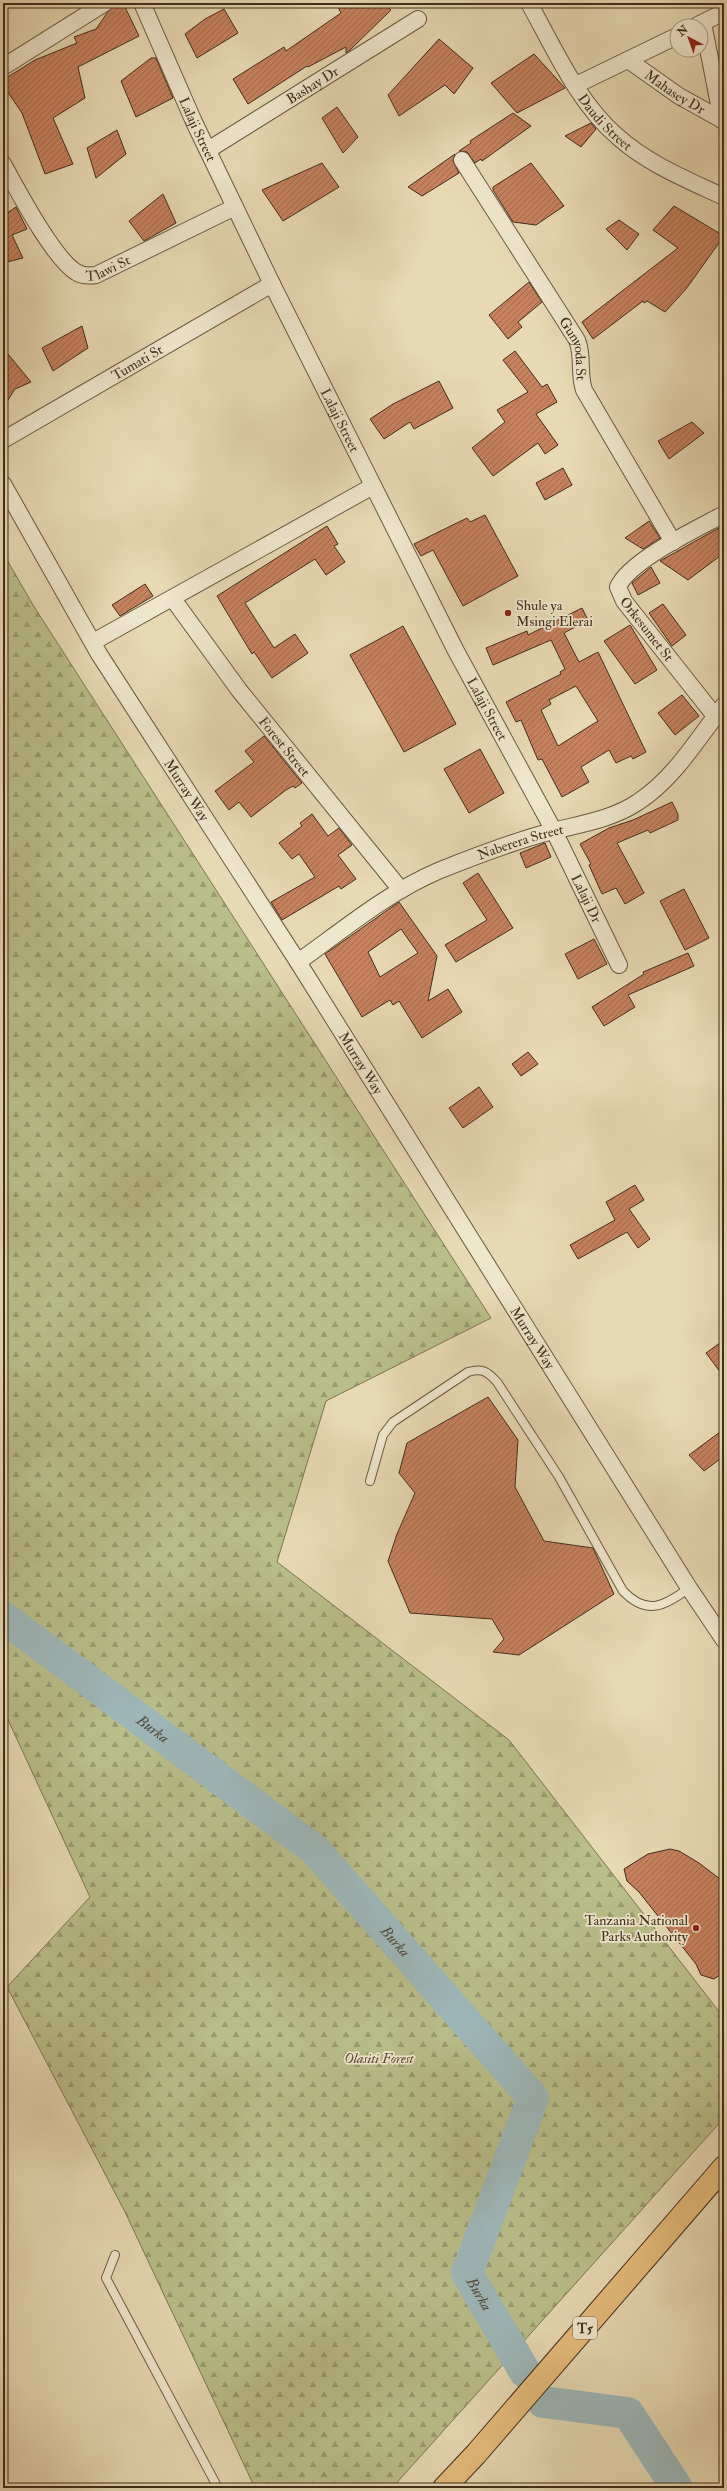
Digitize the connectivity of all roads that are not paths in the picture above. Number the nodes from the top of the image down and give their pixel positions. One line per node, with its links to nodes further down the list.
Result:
1 (105, 3): 10 (street)
2 (142, 3): 13 (street, Lalaji Street)
3 (529, 3): 11 (street, Daudi Street)
4 (724, 12): 6 (street)
5 (418, 19): 13 (street, Bashay Dr)
6 (709, 20)
7 (669, 40): 9 (street)
8 (708, 58): 12 (street)
9 (628, 60): 11 (street); 12 (street, Mahasey Dr)
10 (3, 67)
11 (576, 85): 16 (street, Daudi Street)
12 (723, 121)
13 (208, 150): 17 (street, Lalaji Street)
14 (462, 160): 23 (street, Gunyoda St)
15 (3, 164): 17 (street, Tlawi St)
16 (724, 197)
17 (235, 207): 18 (street, Lalaji Street)
18 (272, 284): 19 (street, Tumati St); 21 (street, Lalaji Street)
19 (3, 440)
20 (3, 484): 25 (street, Murray Way)
21 (373, 486): 24 (street); 27 (street, Lalaji Street)
22 (724, 514): 23 (street, Orkesumet St)
23 (673, 542): 26 (street, Orkesumet St)
24 (173, 599): 25 (street); 28 (street, Forest Street)
25 (93, 642): 29 (street, Murray Way)
26 (720, 711): 27 (street, Naberera Street)
27 (554, 831): 28 (street, Naberera Street); 30 (street, Lalaji Dr)
28 (401, 890): 29 (street, Naberera Street)
29 (298, 962): 32 (street, Murray Way)
30 (619, 965)
31 (370, 1481): 32 (lane)
32 (689, 1588): 33 (street, Murray Way)
33 (724, 1640)
34 (724, 2167): 37 (highway, T5)
35 (115, 2255): 36 (lane)
36 (218, 2488)
37 (444, 2488)

